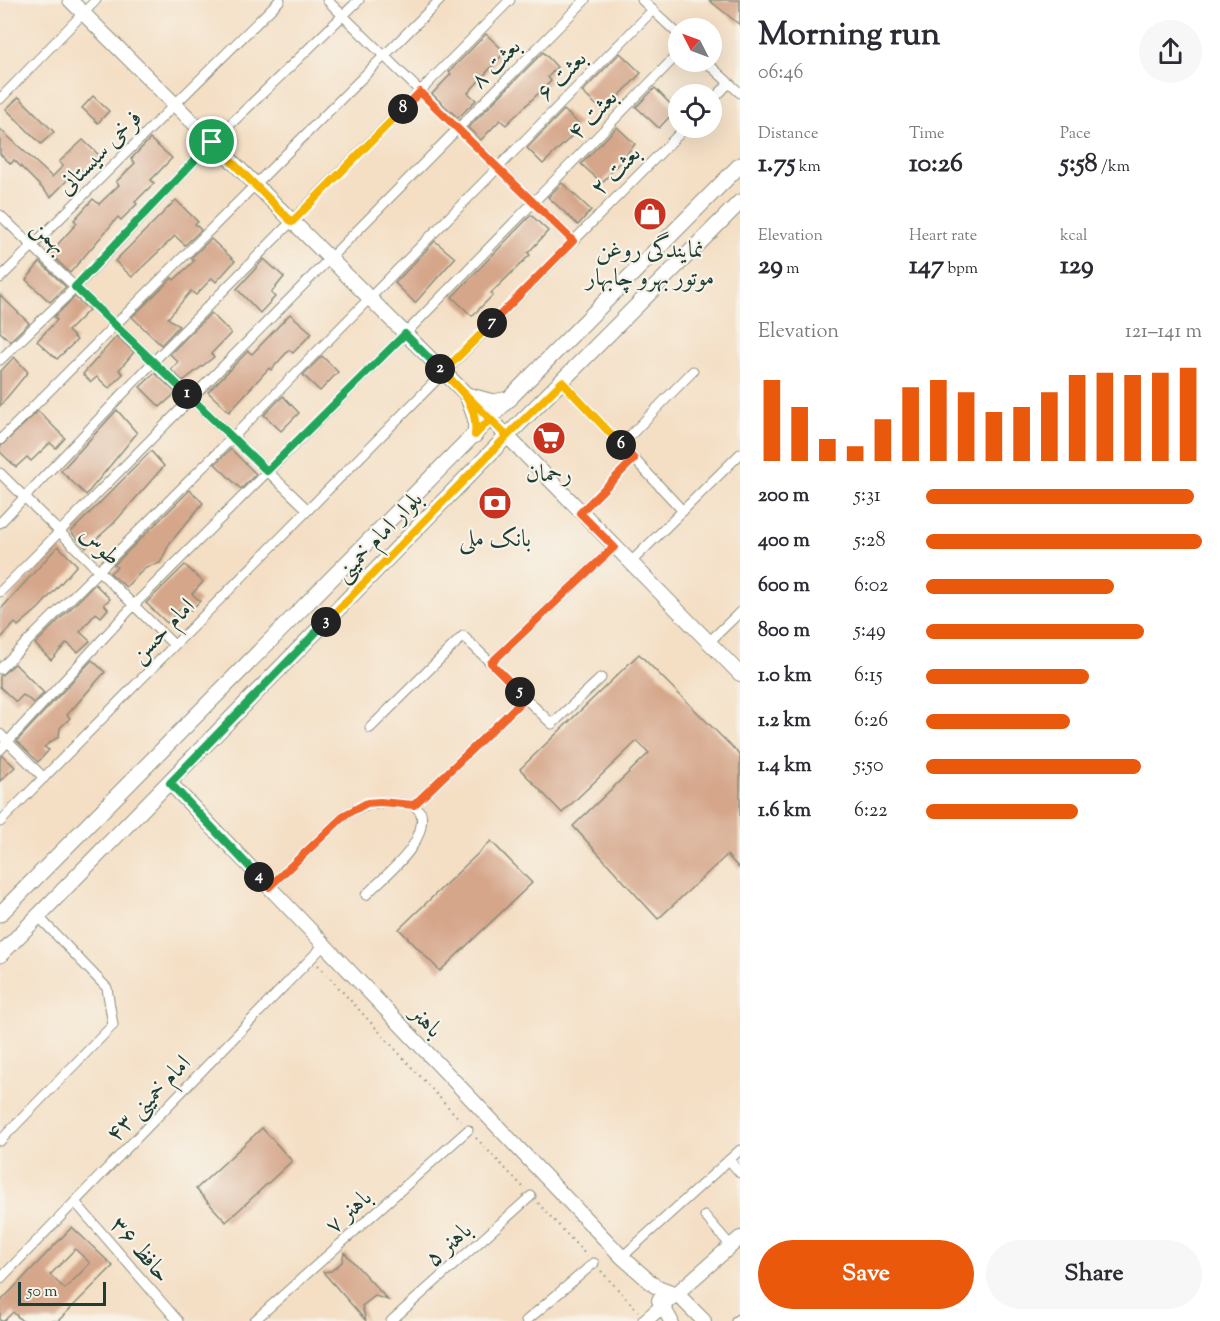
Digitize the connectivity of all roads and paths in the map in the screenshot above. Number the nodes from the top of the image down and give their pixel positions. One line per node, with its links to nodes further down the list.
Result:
1 (70, 0): 11 (street)
2 (96, 0): 11 (street)
3 (280, 0): 22 (street, فرخی سیستانی)
4 (327, 0): 12 (street)
5 (359, 0): 12 (street)
6 (440, 0): 14 (street)
7 (510, 0): 19 (street)
8 (585, 0): 23 (street, بعثت ۸)
9 (642, 0): 10 (street)
10 (652, 10): 13 (street); 27 (street, بعثت ۶)
11 (83, 13): 21 (street); 22 (street)
12 (343, 15): 14 (street); 25 (street)
13 (668, 25)
14 (384, 56): 19 (street); 28 (street)
15 (668, 64): 29 (street, بعثت ۴)
16 (717, 72): 17 (street)
17 (729, 83): 18 (street); 20 (street)
18 (722, 90)
19 (420, 92): 23 (street); 32 (street)
20 (740, 93)
21 (0, 99)
22 (175, 105): 25 (street); 34 (street, فرخی سیستانی)
23 (458, 128): 27 (street); 35 (street, بعثت ۸)
24 (675, 138): 33 (street, بعثت ۲)
25 (212, 142): 28 (street); 37 (street)
26 (740, 165): 48 (main road, بلوار امام خمینی)
27 (497, 167): 29 (street); 38 (street, بعثت ۶)
28 (256, 186): 32 (street); 39 (street)
29 (534, 202): 33 (street); 40 (street, بعثت ۴)
30 (740, 202): 45 (main road, بلوار امام خمینی)
31 (0, 215): 34 (street, بهمن)
32 (292, 222): 35 (street); 42 (street)
33 (573, 241): 44 (street, بعثت ۲)
34 (33, 246): 36 (street, فرخی سیستانی); 37 (street, بهمن)
35 (329, 259): 38 (street); 47 (street, بعثت ۸)
36 (0, 278)
37 (75, 287): 39 (street, بهمن); 41 (street)
38 (368, 297): 40 (street); 52 (street, بعثت ۶)
39 (113, 324): 42 (street, بهمن); 53 (street)
40 (405, 334): 44 (street); 57 (street, بعثت ۴)
41 (0, 360)
42 (153, 362): 47 (street, بهمن); 59 (street)
43 (693, 371): 54 (street)
44 (443, 372): 46 (street); 60 (street, امام حسن)
45 (562, 382): 51 (main road, بلوار امام خمینی); 54 (street)
46 (467, 395): 48 (main road); 49 (street); 50 (main road)
47 (191, 398): 52 (street, بهمن); 64 (street, بعثت ۸)
48 (510, 399): 49 (main road, بلوار امام خمینی)
49 (490, 419): 50 (main road, بلوار امام خمینی); 51 (street)
50 (475, 435): 88 (main road, بلوار امام خمینی)
51 (507, 436): 62 (street); 83 (main road, بلوار امام خمینی)
52 (232, 438): 57 (street, بهمن); 67 (street, بعثت ۶)
53 (0, 440)
54 (621, 445): 56 (street)
55 (740, 454): 61 (street)
56 (634, 459): 61 (street); 62 (street)
57 (267, 471): 60 (street, بهمن); 69 (street, بعثت ۴)
58 (0, 473): 59 (street, طوس)
59 (26, 499): 63 (street); 64 (street, طوس)
60 (308, 510): 72 (street, امام حسن)
61 (683, 511): 66 (street)
62 (580, 513): 65 (street)
63 (0, 523)
64 (60, 531): 67 (street, طوس); 68 (street, بعثت ۸)
65 (614, 547): 66 (street); 73 (street)
66 (630, 563): 71 (street)
67 (99, 569): 69 (street, طوس); 74 (street, بعثت ۶)
68 (0, 592)
69 (135, 605): 72 (street, طوس); 80 (street, بعثت ۴)
70 (740, 612): 71 (street)
71 (709, 642): 75 (street)
72 (174, 645): 82 (street, امام حسن)
73 (491, 663): 77 (street); 78 (street)
74 (0, 669)
75 (740, 674)
76 (601, 678): 77 (street)
77 (525, 698): 84 (street)
78 (370, 728)
79 (0, 734): 80 (street)
80 (8, 742): 81 (street, بعثت ۴); 82 (street)
81 (0, 750)
82 (44, 778): 85 (street, امام حسن)
83 (170, 783): 86 (street, باهنر); 89 (main road, بلوار امام خمینی)
84 (414, 805): 86 (street); 87 (street)
85 (0, 822)
86 (269, 887): 90 (street, باهنر)
87 (366, 895)
88 (0, 914)
89 (38, 916): 91 (main road, بلوار امام خمینی); 94 (street)
90 (324, 945): 92 (street, امام خمینی ۴۳); 102 (street, باهنر)
91 (0, 955)
92 (312, 958): 93 (path); 99 (street, امام خمینی ۴۳)
93 (468, 1130): 98 (path); 111 (street, باهنر ۷)
94 (0, 1141)
95 (740, 1150): 96 (street)
96 (729, 1160): 97 (street); 102 (street)
97 (740, 1173)
98 (531, 1196): 103 (path); 112 (street, باهنر ۵)
99 (75, 1202): 104 (street, امام خمینی ۴۳); 110 (street, حافظ ۳۶)
100 (705, 1216): 101 (street)
101 (736, 1242): 106 (street)
102 (622, 1257): 105 (street, باهنر)
103 (594, 1263): 109 (path); 113 (street)
104 (0, 1279)
105 (655, 1286): 106 (street); 107 (street)
106 (677, 1294): 107 (street); 115 (street)
107 (661, 1307): 109 (street); 114 (street)
108 (740, 1318): 116 (street)
109 (645, 1320)
110 (178, 1321)
111 (254, 1321)
112 (392, 1321)
113 (526, 1321)
114 (671, 1321)
115 (704, 1321)
116 (736, 1321)

